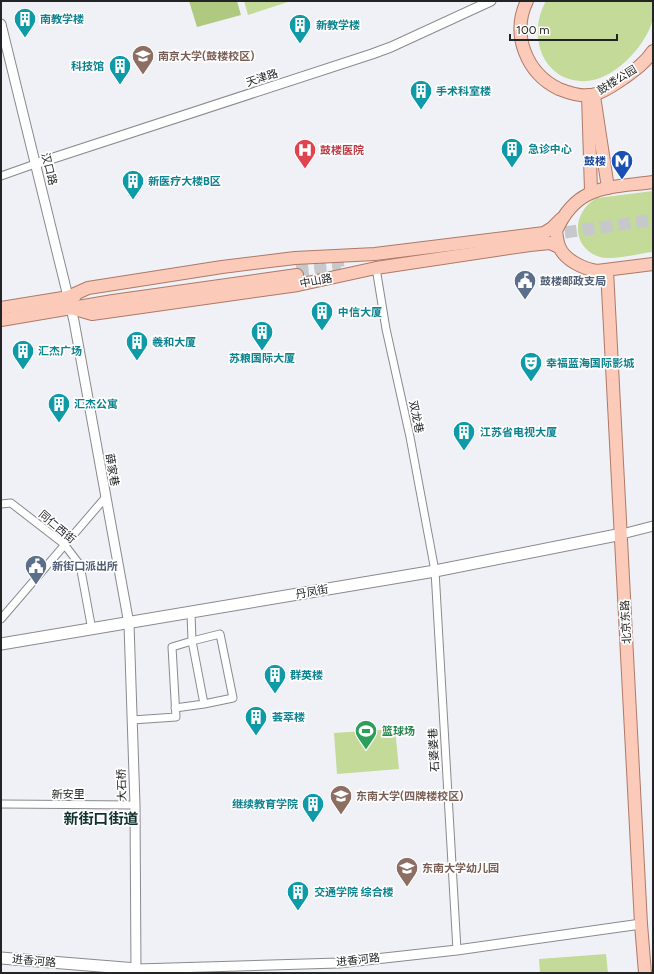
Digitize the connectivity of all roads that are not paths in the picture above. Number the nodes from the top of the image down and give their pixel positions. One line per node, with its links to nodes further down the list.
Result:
1 (491, 1): 6 (street, 天津路)
2 (527, 1): 5 (main road, 鼓楼公园)
3 (1, 24): 6 (street, 汉口路)
4 (653, 51): 5 (main road, 鼓楼公园)
5 (591, 95): 9 (main road); 10 (main road)
6 (35, 164): 7 (street); 16 (street, 汉口路)
7 (1, 176)
8 (653, 182): 9 (main road)
9 (608, 188): 10 (main road)
10 (590, 191): 11 (main road)
11 (561, 219): 12 (main road); 16 (main road)
12 (559, 247): 14 (main road, 中山路); 15 (main road)
13 (653, 264): 15 (main road)
14 (376, 268): 16 (main road, 中山路); 25 (street, 双龙巷)
15 (607, 270): 23 (main road, 北京东路)
16 (69, 303): 16 (main road, 中山路); 17 (main road); 18 (main road, 中山路); 19 (street, 汉口路)
17 (1, 308)
18 (1, 320)
19 (74, 321): 20 (street, 薛家巷)
20 (105, 498): 24 (street); 28 (street, 薛家巷)
21 (1, 504): 24 (street, 同仁西街)
22 (653, 526): 23 (street)
23 (622, 534): 25 (main road, 丹凤街); 37 (main road, 北京东路)
24 (64, 544): 27 (street); 29 (street, 同仁西街)
25 (435, 571): 26 (main road, 丹凤街); 38 (street, 石婆婆巷)
26 (191, 613): 28 (main road, 丹凤街); 30 (street)
27 (1, 619)
28 (129, 624): 29 (main road, 丹凤街); 34 (street, 大石桥)
29 (92, 630): 31 (main road, 丹凤街)
30 (192, 641): 32 (street); 32 (street); 33 (street)
31 (1, 644)
32 (204, 704): 33 (street)
33 (175, 708): 34 (street)
34 (132, 720): 36 (street, 大石桥)
35 (1, 804): 36 (street, 新安里)
36 (135, 805): 40 (street, 大石桥)
37 (641, 924): 38 (street, 进香河路); 41 (main road, 北京东路)
38 (457, 950): 40 (street, 进香河路)
39 (1, 958): 40 (main road, 进香河路)
40 (137, 971)
41 (645, 973)

